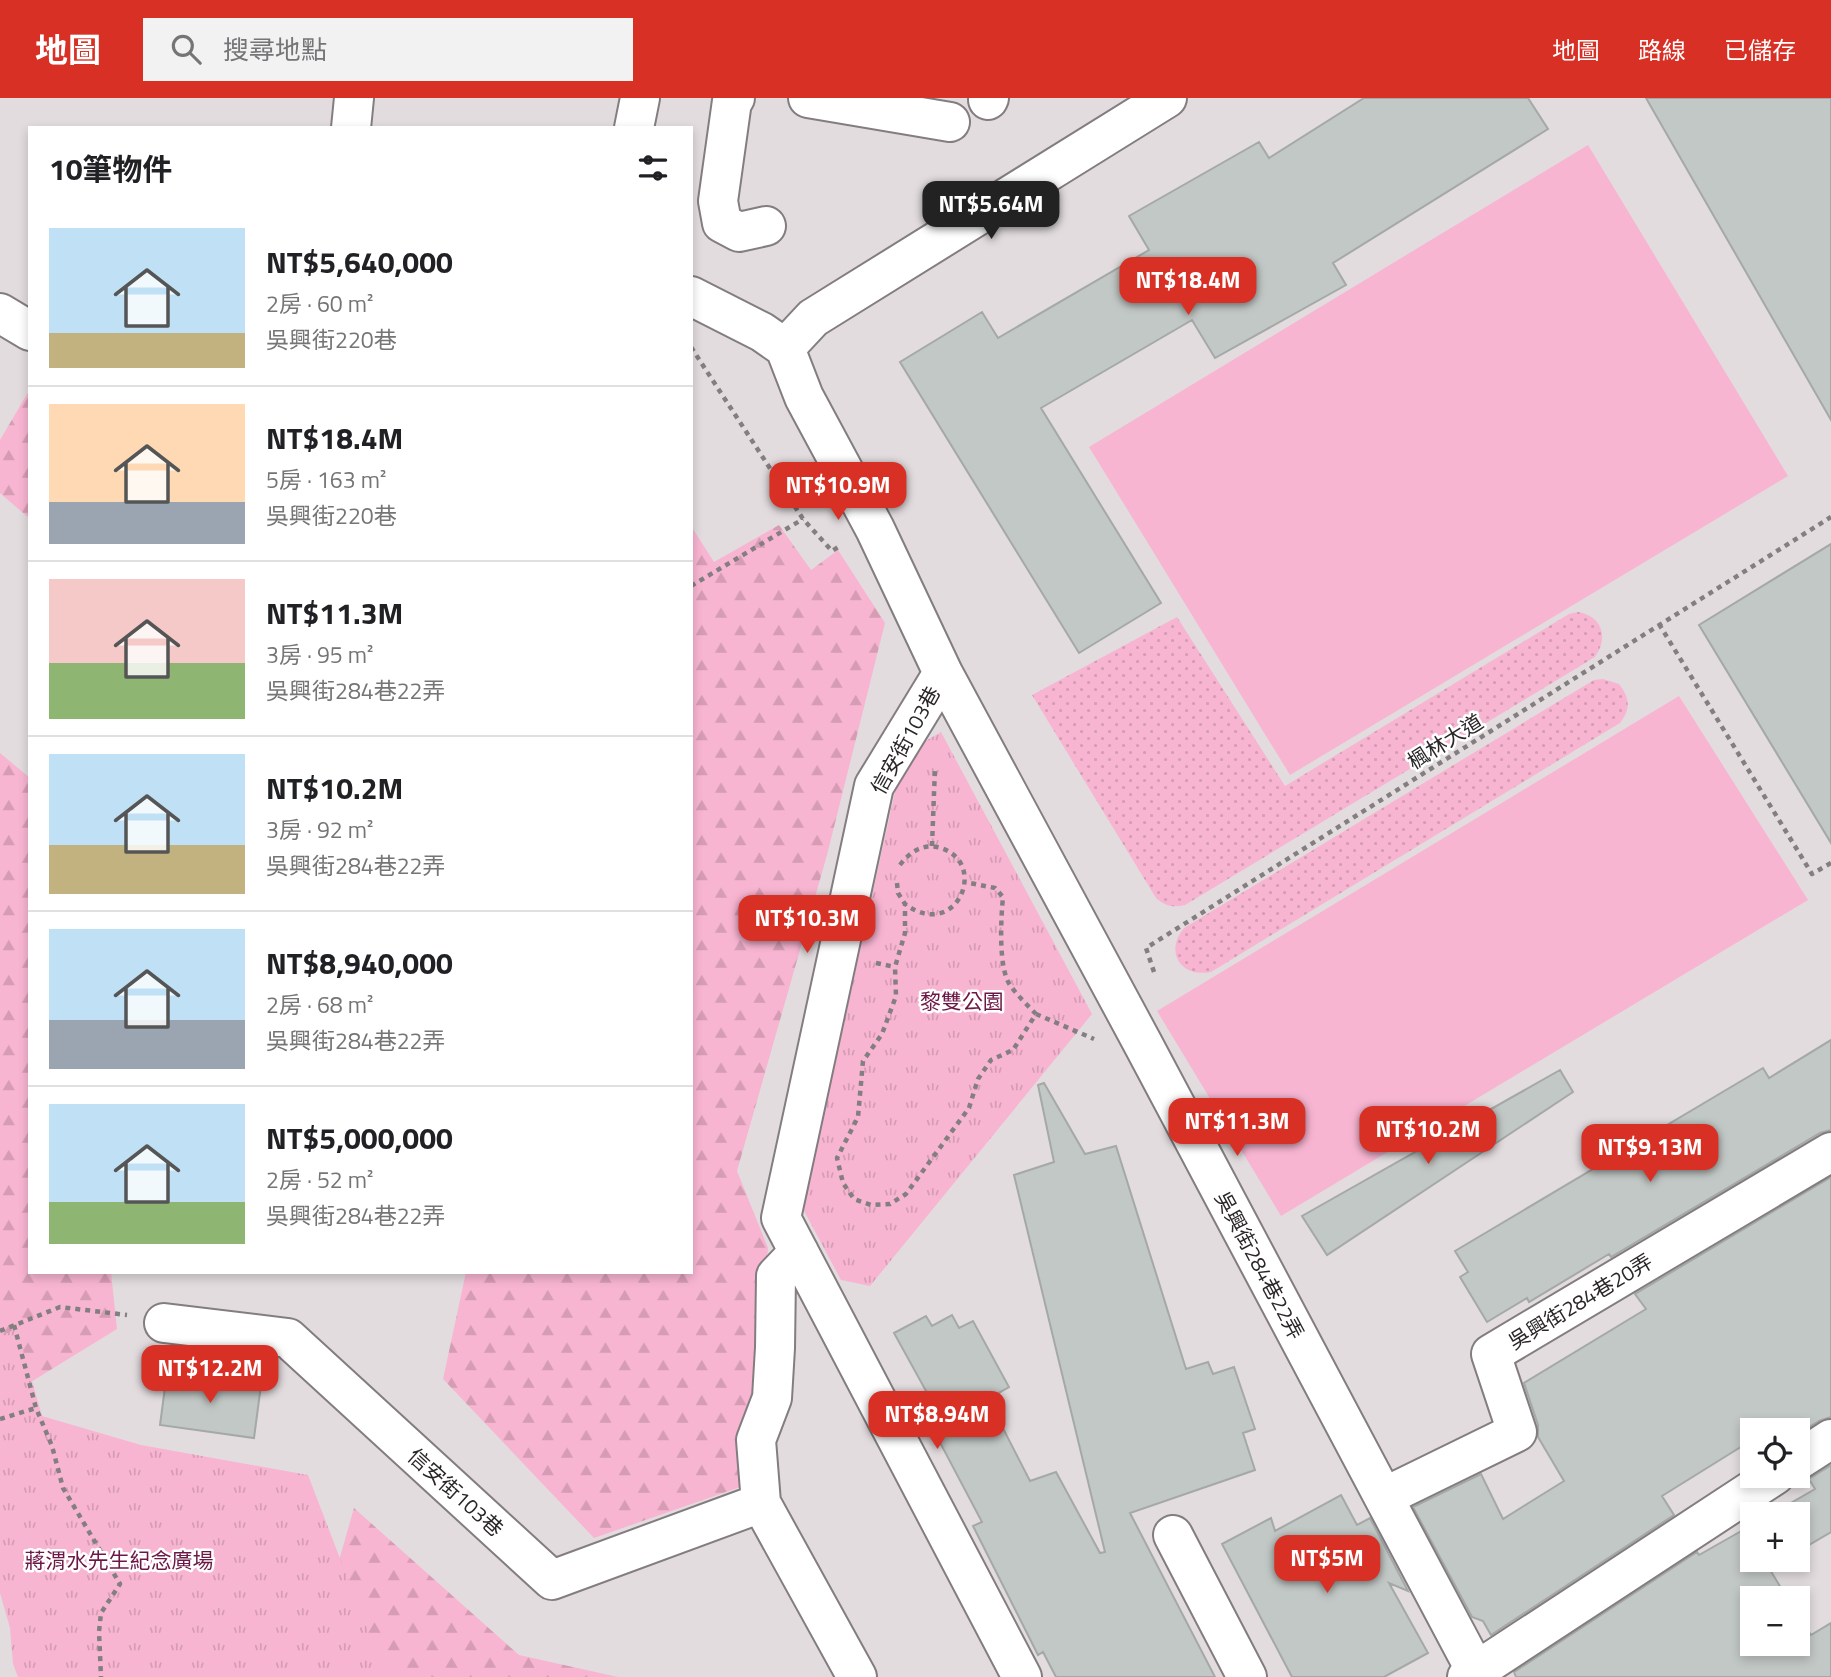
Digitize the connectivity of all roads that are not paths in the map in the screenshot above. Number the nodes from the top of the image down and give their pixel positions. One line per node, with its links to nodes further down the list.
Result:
1 (354, 98): 7 (street)
2 (640, 98): 8 (street)
3 (735, 98): 9 (street)
4 (808, 98): 6 (street)
5 (1167, 98): 13 (street)
6 (950, 122)
7 (351, 126)
8 (634, 126)
9 (766, 226)
10 (693, 297): 13 (street)
11 (0, 313): 12 (street)
12 (28, 330)
13 (785, 348): 14 (street, 信安街103巷)
14 (943, 673): 16 (street, 信安街103巷); 21 (street, 吳興街284巷22弄)
15 (1831, 1152): 21 (street, 吳興街284巷20弄)
16 (799, 1252): 22 (street); 26 (street)
17 (164, 1323): 22 (street, 信安街103巷)
18 (1831, 1439): 19 (street)
19 (1810, 1453)
20 (1755, 1488): 24 (street, 吳興街284巷22弄)
21 (1384, 1497): 24 (street, 吳興街284巷22弄)
22 (761, 1503): 25 (street)
23 (1174, 1535): 27 (street)
24 (1474, 1675)
25 (857, 1677)
26 (1022, 1677)
27 (1247, 1677)

